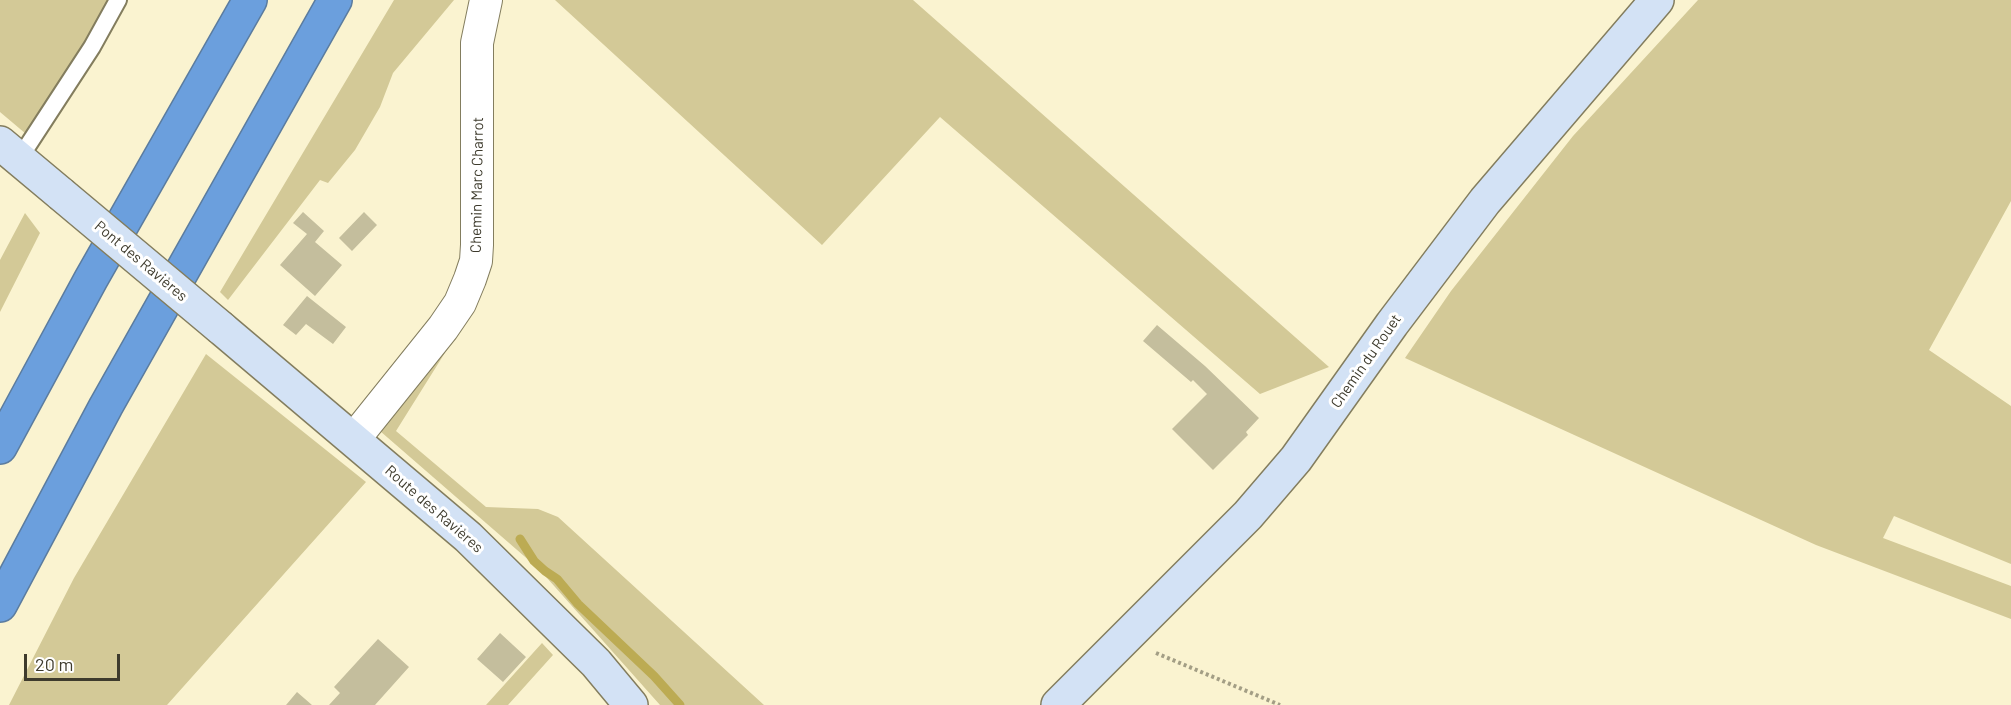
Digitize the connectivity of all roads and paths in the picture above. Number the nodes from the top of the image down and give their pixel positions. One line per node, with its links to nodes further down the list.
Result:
1 (118, 0): 6 (lane)
2 (250, 0): 9 (highway)
3 (335, 0): 10 (highway)
4 (486, 0): 8 (street, Chemin Marc Charrot)
5 (1657, 0): 13 (street, Chemin du Rouet)
6 (9, 151): 7 (street, Pont des Ravières, bridge)
7 (221, 328): 8 (street, Route des Ravières)
8 (354, 439): 12 (street, Route des Ravières)
9 (0, 447)
10 (0, 605)
11 (1160, 655): 14 (path)
12 (631, 705)
13 (1058, 705)
14 (1280, 705)

